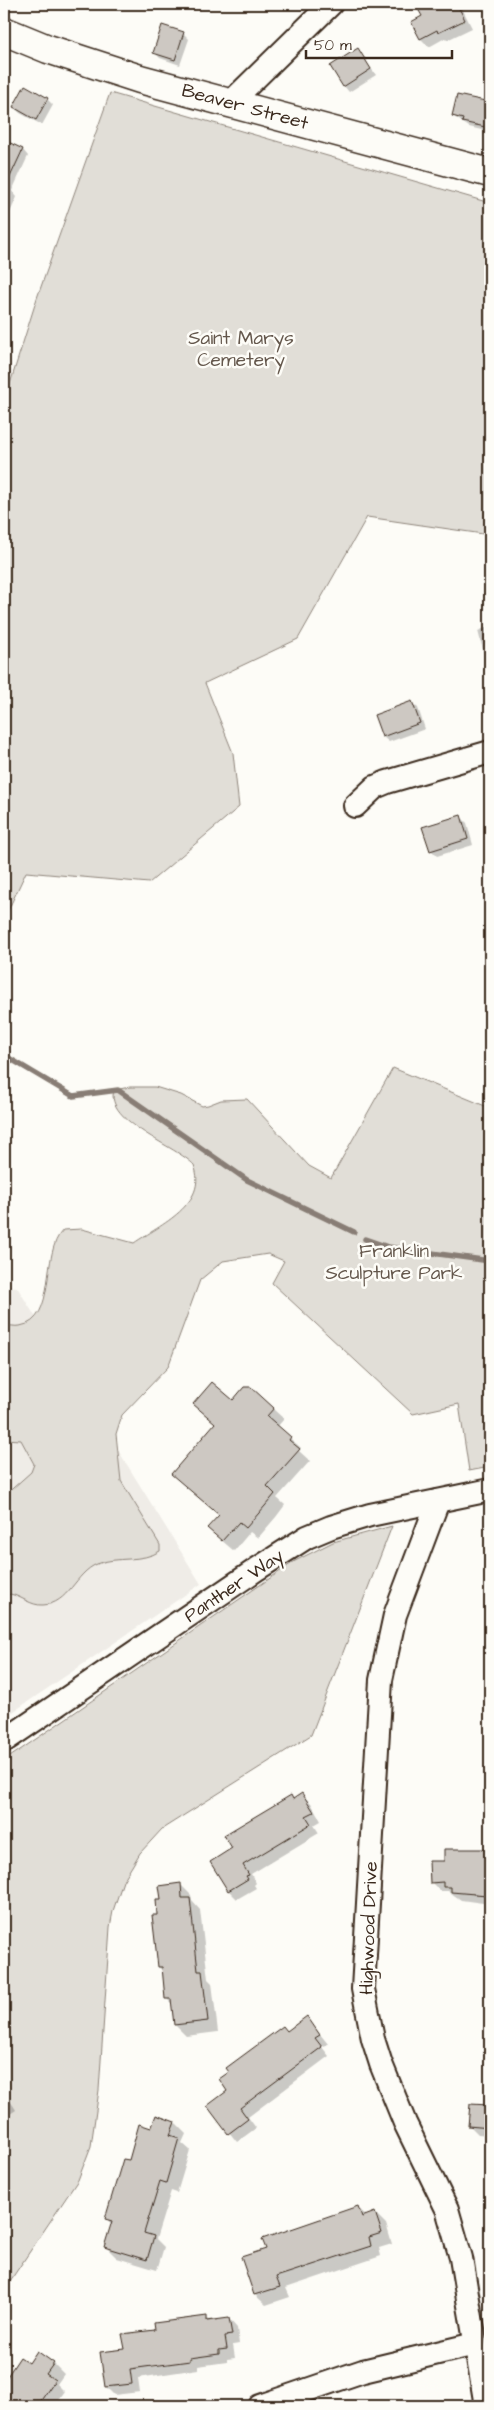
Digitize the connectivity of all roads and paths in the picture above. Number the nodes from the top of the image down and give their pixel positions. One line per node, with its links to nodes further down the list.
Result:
1 (331, 4): 3 (street)
2 (4, 33): 3 (main road, Beaver Street)
3 (231, 102): 4 (main road, Beaver Street)
4 (490, 173)
5 (490, 752): 6 (street)
6 (355, 806)
7 (490, 1490): 8 (street, Panther Way)
8 (438, 1501): 9 (street, Panther Way); 10 (street, Highwood Drive)
9 (4, 1742)
10 (475, 2344): 11 (street); 12 (street, Highwood Drive)
11 (260, 2406)
12 (486, 2406)

